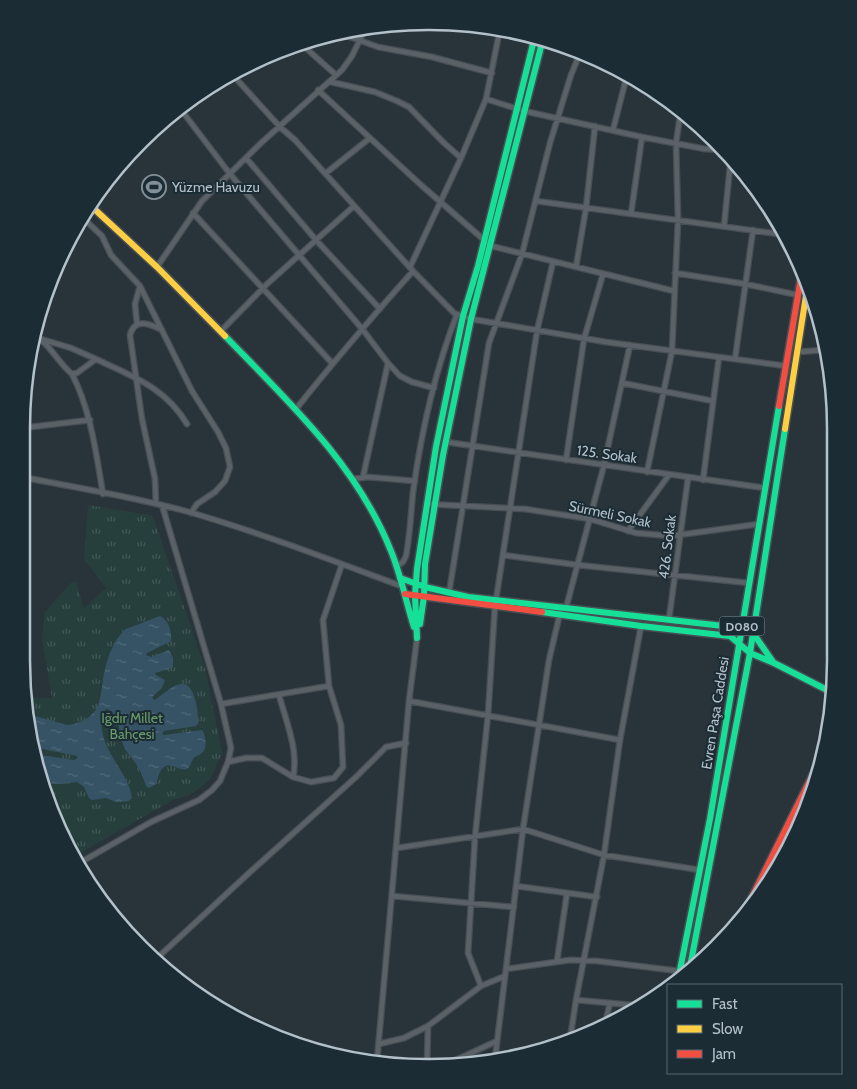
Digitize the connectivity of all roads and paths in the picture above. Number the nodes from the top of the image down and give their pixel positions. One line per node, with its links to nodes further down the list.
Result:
1 (362, 36): 4 (street)
2 (499, 37): 9 (street)
3 (352, 38): 4 (street)
4 (360, 41): 9 (street); 10 (street)
5 (533, 44): 16 (main road)
6 (541, 46): 17 (main road)
7 (307, 49): 10 (street)
8 (578, 59): 19 (street)
9 (492, 73): 15 (street)
10 (336, 75): 12 (street)
11 (237, 79): 22 (street)
12 (331, 82): 14 (street); 29 (street)
13 (625, 82): 23 (street)
14 (318, 90): 22 (street); 25 (street)
15 (486, 99): 16 (street); 29 (street)
16 (516, 108): 17 (street); 46 (main road)
17 (524, 111): 19 (street); 47 (main road)
18 (184, 114): 32 (street)
19 (558, 118): 21 (street); 33 (street)
20 (680, 119): 26 (street)
21 (595, 126): 23 (street); 36 (street)
22 (280, 127): 28 (street); 31 (street)
23 (612, 130): 24 (street)
24 (642, 137): 26 (street); 39 (street)
25 (370, 138): 31 (street); 34 (street)
26 (676, 143): 27 (street); 40 (street)
27 (712, 149)
28 (246, 158): 32 (street); 45 (street)
29 (461, 158): 34 (street)
30 (730, 168): 42 (street)
31 (326, 173): 35 (street)
32 (230, 174): 38 (street); 49 (street)
33 (536, 201): 36 (street); 48 (street)
34 (441, 202): 46 (street); 53 (street)
35 (354, 206): 45 (street); 53 (street)
36 (586, 208): 39 (street); 52 (street)
37 (95, 210): 51 (main road)
38 (193, 213): 51 (street); 59 (street)
39 (631, 214): 40 (street)
40 (678, 220): 42 (street); 54 (street)
41 (88, 222): 58 (street)
42 (724, 226): 43 (street)
43 (753, 230): 44 (street); 56 (street)
44 (776, 234)
45 (316, 240): 49 (street); 63 (street)
46 (484, 240): 47 (street); 64 (main road)
47 (491, 246): 48 (street); 65 (main road)
48 (522, 254): 50 (street); 67 (street)
49 (299, 255): 59 (street); 69 (street)
50 (553, 262): 52 (street); 70 (street)
51 (157, 267): 71 (main road)
52 (576, 267): 55 (street)
53 (412, 269): 63 (street); 64 (street)
54 (675, 273): 56 (street); 60 (street)
55 (604, 274): 60 (street); 72 (street)
56 (745, 284): 61 (street); 80 (street)
57 (800, 284): 61 (main road, Evren Paşa Caddesi / D080)
58 (140, 286): 66 (street); 68 (street)
59 (263, 288): 71 (street); 81 (street)
60 (674, 291): 76 (street)
61 (798, 295): 83 (main road, Evren Paşa Caddesi / D080)
62 (806, 299): 77 (main road, Evren Paşa Caddesi / D080)
63 (380, 309): 69 (street)
64 (460, 315): 65 (street); 87 (street); 109 (main road)
65 (471, 319): 67 (street); 94 (main road)
66 (137, 324): 68 (street); 85 (street)
67 (496, 324): 70 (street); 95 (street)
68 (162, 330): 114 (street)
69 (363, 330): 81 (street); 82 (street)
70 (537, 331): 72 (street); 96 (street)
71 (220, 332): 90 (main road)
72 (584, 338): 74 (street); 97 (street)
73 (42, 339): 79 (street); 84 (street)
74 (630, 345): 76 (street); 86 (street)
75 (819, 350): 77 (street)
76 (672, 351): 78 (street); 88 (street)
77 (797, 352): 139 (main road, Evren Paşa Caddesi / D080)
78 (719, 357): 80 (street); 89 (street)
79 (96, 359): 84 (street); 85 (street)
80 (735, 359): 83 (street)
81 (332, 363): 90 (street)
82 (388, 363): 87 (street); 101 (street)
83 (786, 366): 107 (main road, Evren Paşa Caddesi / D080)
84 (72, 374): 91 (street)
85 (135, 378): 92 (street); 110 (street)
86 (622, 383): 88 (street); 98 (street)
87 (434, 388): 106 (street)
88 (664, 390): 89 (street); 99 (street)
89 (713, 401): 105 (street)
90 (296, 409): 103 (main road)
91 (90, 420): 93 (street); 108 (street)
92 (187, 424)
93 (30, 427)
94 (446, 442): 95 (street, 125. Sokak); 111 (main road)
95 (472, 446): 96 (street, 125. Sokak); 112 (street)
96 (520, 453): 97 (street, 125. Sokak); 113 (street)
97 (566, 460): 98 (street, 125. Sokak)
98 (604, 465): 99 (street, 125. Sokak); 115 (street)
99 (647, 472): 100 (street, 125. Sokak)
100 (669, 475): 102 (street, 125. Sokak); 117 (street)
101 (363, 477): 103 (street); 106 (street)
102 (688, 478): 105 (street, 125. Sokak); 118 (street, 426. Sokak)
103 (352, 479): 122 (main road)
104 (30, 480): 108 (street)
105 (703, 480): 107 (street, 125. Sokak)
106 (415, 481): 122 (street)
107 (765, 488): 116 (main road, Evren Paşa Caddesi / D080)
108 (103, 494): 110 (street)
109 (426, 504): 111 (street, Sürmeli Sokak); 125 (main road)
110 (159, 505): 114 (street); 148 (street)
111 (435, 505): 112 (street, Sürmeli Sokak); 128 (main road)
112 (463, 506): 113 (street, Sürmeli Sokak); 129 (street)
113 (510, 508): 115 (street, Sürmeli Sokak); 119 (street)
114 (191, 513): 120 (street)
115 (590, 519): 117 (street, Sürmeli Sokak); 121 (street)
116 (759, 524): 118 (street, Sürmeli Sokak); 126 (main road, Evren Paşa Caddesi / D080)
117 (628, 531): 118 (street, Sürmeli Sokak)
118 (679, 535): 123 (street, 426. Sokak)
119 (503, 555): 121 (street); 133 (street)
120 (342, 564): 127 (street); 144 (street)
121 (578, 565): 123 (street); 134 (street)
122 (397, 566): 124 (main road)
123 (675, 575): 126 (street); 136 (street, 426. Sokak)
124 (400, 578): 125 (main road); 127 (main road)
125 (416, 584): 128 (main road); 131 (main road)
126 (749, 584): 138 (main road, Evren Paşa Caddesi / D080)
127 (403, 587): 130 (main road)
128 (424, 587): 129 (main road); 132 (main road)
129 (449, 592): 133 (main road)
130 (405, 594): 131 (main road); 140 (main road)
131 (415, 596): 132 (main road); 140 (main road)
132 (424, 596): 133 (main road); 140 (main road)
133 (496, 602): 134 (main road); 135 (main road); 149 (street)
134 (566, 608): 135 (street); 136 (main road)
135 (559, 614): 137 (main road); 150 (street)
136 (670, 619): 138 (main road)
137 (640, 626): 141 (main road); 151 (street)
138 (741, 628): 139 (main road); 141 (main road, Evren Paşa Caddesi / D080)
139 (752, 632): 142 (main road, Evren Paşa Caddesi / D080); 143 (main road)
140 (417, 638): 147 (street)
141 (739, 643): 142 (main road); 161 (main road, Evren Paşa Caddesi / D080)
142 (750, 653): 143 (main road); 171 (main road, Evren Paşa Caddesi / D080)
143 (774, 663): 145 (main road)
144 (329, 686): 146 (street); 154 (street)
145 (826, 689)
146 (279, 695): 148 (street); 154 (street)
147 (409, 701): 149 (street); 152 (street)
148 (222, 704): 153 (street)
149 (488, 715): 150 (street); 157 (street)
150 (538, 725): 151 (street); 156 (street)
151 (620, 740): 159 (street)
152 (406, 742): 158 (street); 169 (street)
153 (228, 762): 154 (street); 160 (street)
154 (293, 777)
155 (806, 787): 162 (main road)
156 (522, 829): 157 (street); 159 (street); 163 (street)
157 (475, 837): 158 (street); 167 (street)
158 (397, 848): 165 (street)
159 (604, 855): 161 (street); 166 (street)
160 (83, 861)
161 (700, 870): 174 (main road, Evren Paşa Caddesi / D080)
162 (758, 885)
163 (516, 886): 164 (street); 168 (street)
164 (567, 892): 166 (street); 172 (street)
165 (392, 896): 167 (street); 184 (street)
166 (596, 896): 170 (street)
167 (471, 903): 168 (street); 176 (street)
168 (514, 907): 173 (street)
169 (161, 955)
170 (585, 960): 172 (street); 174 (street); 177 (street)
171 (691, 960)
172 (557, 961): 173 (street)
173 (506, 969): 175 (street)
174 (679, 971)
175 (506, 976): 176 (street); 183 (street)
176 (481, 986): 181 (street)
177 (576, 1000): 178 (street); 182 (street)
178 (610, 1003): 179 (street); 180 (street)
179 (630, 1005)
180 (607, 1017)
181 (428, 1026): 184 (street); 188 (street)
182 (571, 1033)
183 (497, 1041): 185 (street); 187 (street)
184 (379, 1044): 186 (street)
185 (496, 1053)
186 (378, 1056)
187 (461, 1058)
188 (427, 1059)

